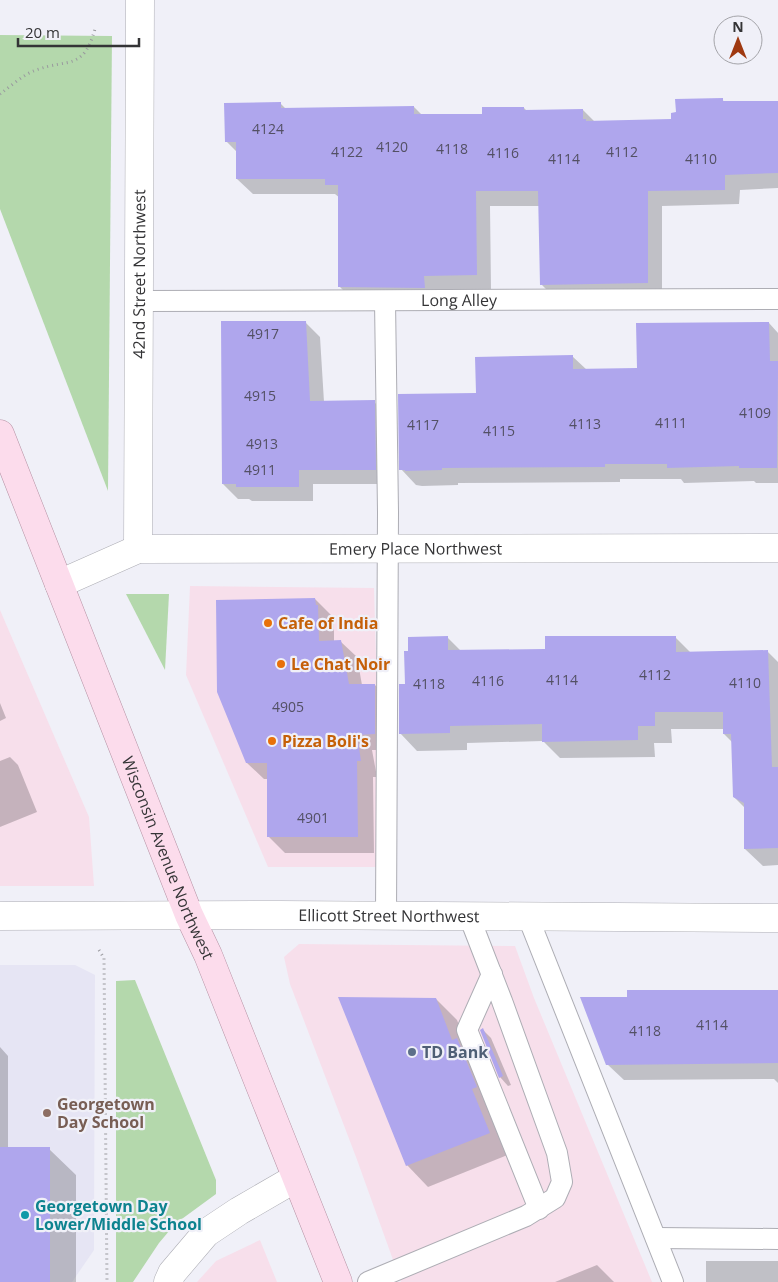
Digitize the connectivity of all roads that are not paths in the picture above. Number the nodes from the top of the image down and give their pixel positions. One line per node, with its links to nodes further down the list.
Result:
1 (140, 0): 3 (street, 42nd Street Northwest)
2 (778, 299): 4 (lane, Long Alley)
3 (139, 301): 4 (lane, Long Alley); 8 (street, 42nd Street Northwest)
4 (385, 301): 6 (lane)
5 (0, 434): 9 (main road, Wisconsin Avenue Northwest)
6 (388, 548): 7 (street, Emery Place Northwest); 8 (street, Emery Place Northwest); 11 (lane)
7 (778, 548)
8 (138, 549): 9 (street, Emery Place Northwest)
9 (59, 584): 10 (main road, Wisconsin Avenue Northwest)
10 (189, 915): 11 (street, Ellicott Street Northwest); 12 (street, Ellicott Street Northwest); 17 (main road, Wisconsin Avenue Northwest)
11 (386, 915): 13 (street, Ellicott Street Northwest)
12 (0, 916)
13 (469, 916): 14 (street, Ellicott Street Northwest); 16 (lane)
14 (528, 917): 15 (street, Ellicott Street Northwest); 19 (lane)
15 (778, 918)
16 (492, 974): 18 (lane); 18 (lane)
17 (296, 1178): 21 (street); 22 (main road, Wisconsin Avenue Northwest)
18 (539, 1209): 23 (lane)
19 (656, 1238): 20 (lane); 24 (lane)
20 (778, 1239)
21 (168, 1282)
22 (338, 1282)
23 (368, 1282)
24 (673, 1282)

